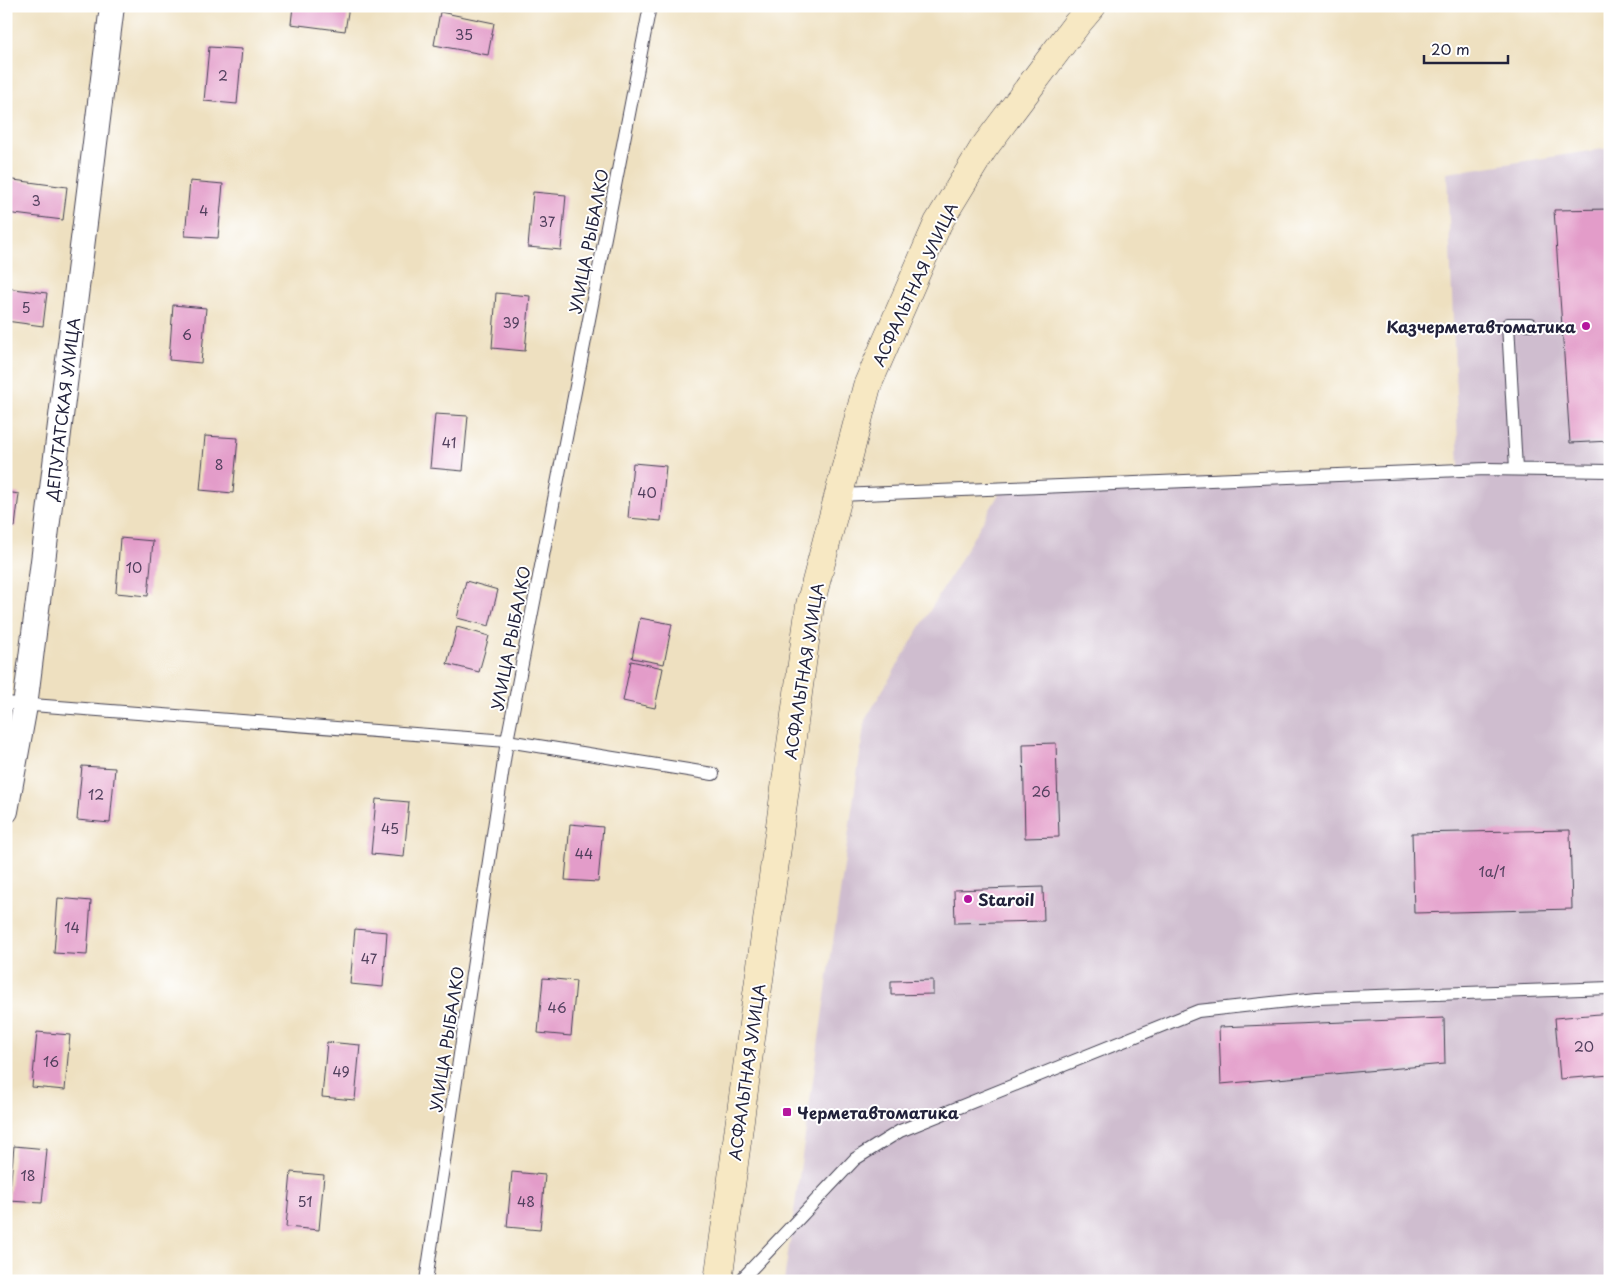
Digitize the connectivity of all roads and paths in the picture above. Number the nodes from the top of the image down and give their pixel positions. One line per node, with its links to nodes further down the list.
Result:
1 (112, 6): 8 (street, ДЕПУТАТСКАЯ УЛИЦА)
2 (650, 6): 9 (lane, УЛИЦА РЫБАЛКО)
3 (1092, 6): 7 (main road, АСФАЛЬТНАЯ УЛИЦА)
4 (1530, 324): 5 (lane)
5 (1516, 469): 6 (lane); 7 (lane)
6 (1610, 471)
7 (839, 495): 14 (main road, АСФАЛЬТНАЯ УЛИЦА)
8 (16, 704): 9 (lane); 11 (street, ДЕПУТАТСКАЯ УЛИЦА)
9 (507, 741): 10 (lane); 13 (lane, УЛИЦА РЫБАЛКО)
10 (714, 774)
11 (6, 811)
12 (1610, 988): 15 (lane)
13 (426, 1281)
14 (718, 1281)
15 (740, 1281)

